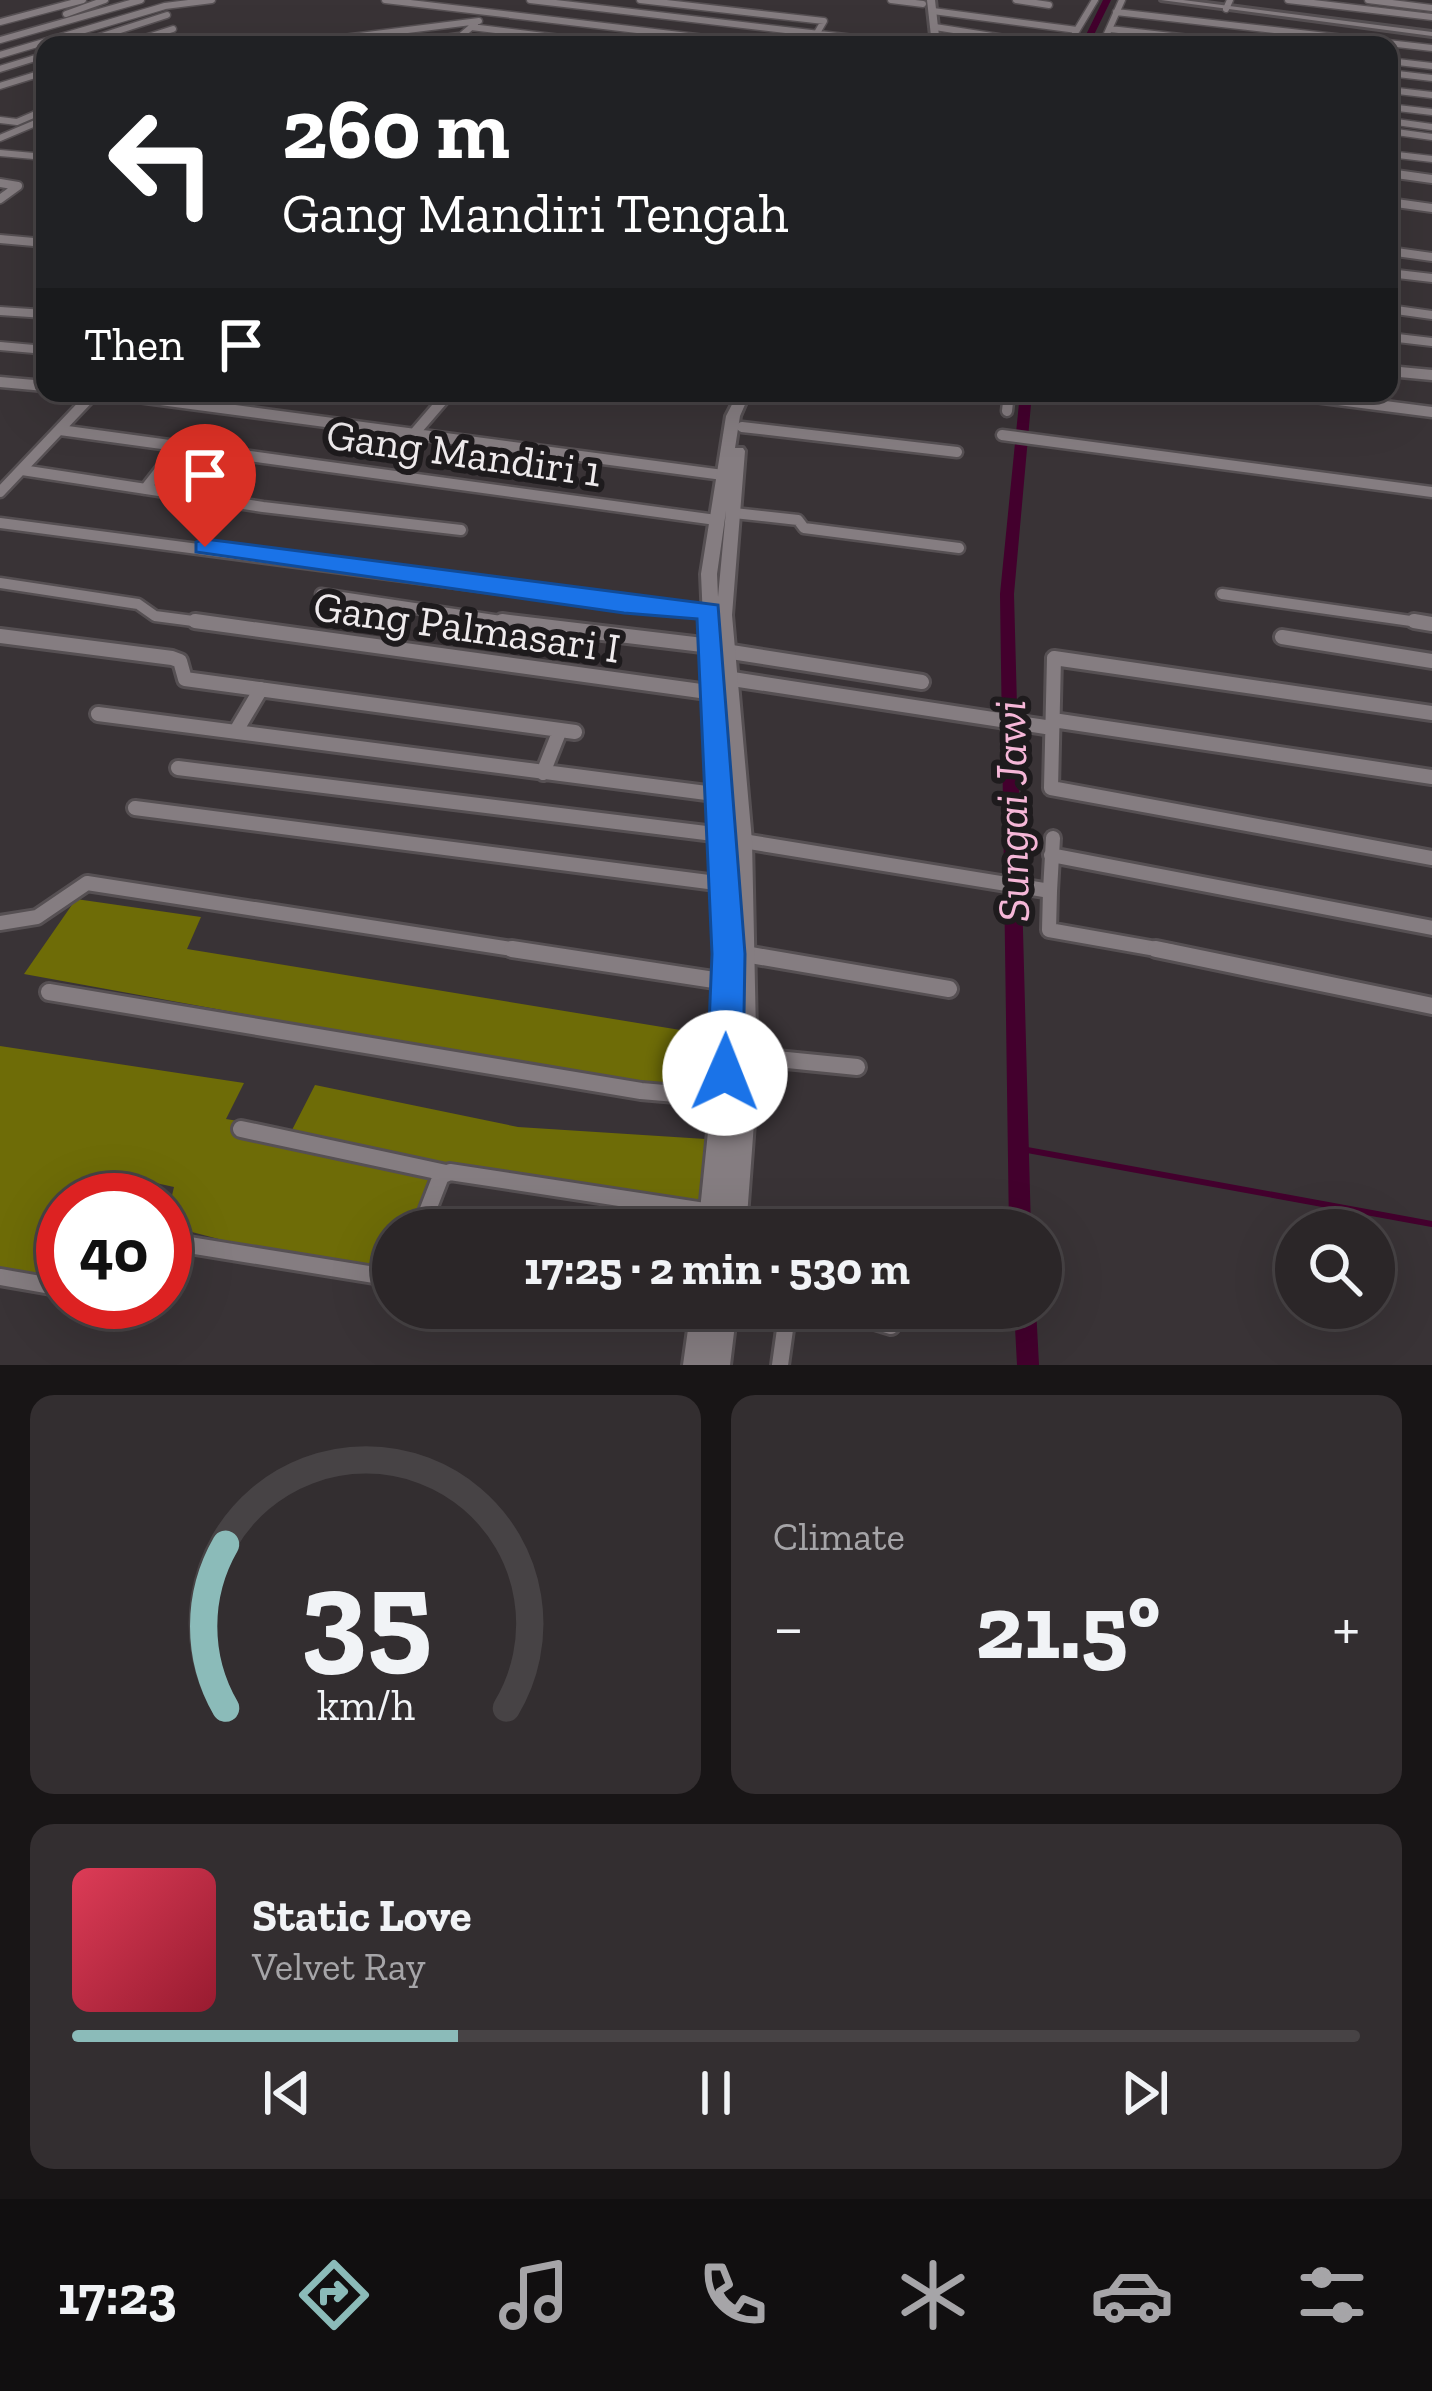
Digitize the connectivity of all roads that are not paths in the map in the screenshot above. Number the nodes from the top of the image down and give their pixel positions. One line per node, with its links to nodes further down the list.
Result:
1 (83, 0): 26 (street)
2 (105, 0): 50 (street)
3 (141, 0): 50 (street)
4 (212, 0): 19 (street)
5 (385, 0): 23 (street)
6 (530, 0): 32 (street)
7 (640, 0): 32 (street)
8 (891, 0): 16 (street)
9 (1016, 0): 18 (street)
10 (1095, 0): 31 (street)
11 (1122, 0): 21 (street)
12 (1165, 0): 17 (street)
13 (1288, 0): 22 (street)
14 (1368, 0): 22 (street)
15 (506, 3): 23 (street)
16 (928, 4): 24 (street); 27 (street); 43 (street)
17 (1228, 4): 33 (street)
18 (1049, 5)
19 (165, 7): 29 (street); 34 (street); 35 (street)
20 (999, 10): 24 (street)
21 (1116, 12): 30 (street); 49 (street)
22 (1432, 12)
23 (490, 13): 25 (street); 41 (street)
24 (993, 20): 31 (street)
25 (479, 21): 28 (street); 38 (street)
26 (0, 22)
27 (935, 27): 44 (street); 45 (street)
28 (470, 28): 39 (street); 40 (street)
29 (173, 29): 36 (street); 37 (street)
30 (1110, 29): 47 (street); 48 (street)
31 (1077, 30): 46 (street)
32 (817, 33): 42 (street)
33 (1432, 34)
34 (65, 36)
35 (96, 36)
36 (151, 36)
37 (177, 36)
38 (360, 36)
39 (460, 36)
40 (540, 36)
41 (687, 36)
42 (841, 36)
43 (931, 36)
44 (934, 36)
45 (992, 36)
46 (1073, 36)
47 (1106, 36)
48 (1172, 36)
49 (1327, 36)
50 (0, 37)
51 (1398, 44): 53 (street)
52 (36, 45): 54 (street)
53 (1432, 48)
54 (0, 55)
55 (36, 58): 58 (street)
56 (1398, 62): 57 (street)
57 (1432, 65)
58 (0, 69)
59 (1398, 74): 61 (street)
60 (36, 75): 62 (street)
61 (1432, 78)
62 (0, 86)
63 (1398, 91): 64 (street)
64 (1432, 95)
65 (1398, 108): 66 (street)
66 (1432, 112)
67 (36, 117): 69 (street)
68 (36, 119): 73 (street)
69 (0, 120)
70 (1398, 122): 71 (street)
71 (1432, 127)
72 (1398, 132): 74 (street)
73 (0, 137)
74 (1432, 137)
75 (0, 153): 77 (street)
76 (1398, 155): 78 (street)
77 (36, 156)
78 (1432, 159)
79 (1398, 174): 80 (street)
80 (1432, 179)
81 (0, 183): 82 (street)
82 (0, 199)
83 (1398, 203): 84 (street)
84 (1432, 208)
85 (0, 239): 86 (street)
86 (36, 242)
87 (1398, 252): 88 (street)
88 (1432, 257)
89 (1398, 273): 90 (street)
90 (1432, 278)
91 (0, 310): 93 (street)
92 (1398, 311): 94 (street)
93 (36, 313)
94 (1432, 315)
95 (1398, 338): 96 (street)
96 (1432, 342)
97 (0, 346): 98 (street)
98 (36, 349)
99 (1398, 371): 100 (street)
100 (1432, 375)
101 (0, 382): 102 (street)
102 (36, 385)
103 (86, 402): 113 (street)
104 (172, 402): 115 (street)
105 (441, 402): 115 (street)
106 (740, 402): 119 (street)
107 (751, 402): 112 (street)
108 (1008, 402): 110 (street)
109 (1354, 402): 111 (street)
110 (1007, 411)
111 (1432, 412)
112 (742, 428): 117 (street); 119 (street)
113 (60, 430): 116 (street, Gang Mandiri 1); 118 (street)
114 (1008, 435): 121 (street)
115 (412, 436): 119 (street)
116 (178, 447): 120 (street); 123 (street, Gang Mandiri 1)
117 (957, 452)
118 (22, 470): 120 (street); 122 (street)
119 (726, 484): 123 (street)
120 (145, 489): 125 (street)
121 (1432, 491)
122 (0, 492)
123 (725, 516): 126 (street, Gang Mandiri 1); 130 (street); 134 (street)
124 (0, 524): 130 (street)
125 (461, 530)
126 (959, 548)
127 (0, 584): 137 (street, Gang Palmasari I)
128 (321, 594): 134 (street)
129 (1222, 594): 131 (street)
130 (709, 611): 134 (street)
131 (1432, 623)
132 (0, 636): 138 (street)
133 (1282, 637): 135 (street)
134 (718, 648): 136 (street); 137 (street)
135 (1432, 662)
136 (922, 682)
137 (720, 686): 141 (street, Gang Palmasari I); 146 (street)
138 (262, 689): 142 (street); 144 (street)
139 (1432, 713): 141 (street)
140 (98, 714): 142 (street)
141 (1052, 724): 145 (street, Gang Palmasari I); 152 (street)
142 (236, 731): 144 (street)
143 (178, 768): 148 (street)
144 (543, 773): 146 (street)
145 (1432, 777)
146 (728, 785): 148 (street); 150 (street)
147 (135, 808): 153 (street)
148 (722, 836): 153 (street)
149 (1053, 838): 151 (street)
150 (743, 842): 154 (street); 157 (street)
151 (1051, 855): 154 (street); 156 (street)
152 (1432, 858)
153 (724, 884): 158 (street)
154 (1050, 891): 161 (street)
155 (0, 923): 158 (street)
156 (1432, 928)
157 (745, 954): 159 (street); 162 (street)
158 (727, 982): 164 (street)
159 (949, 989)
160 (50, 992): 164 (street)
161 (1432, 1006)
162 (746, 1056): 163 (street); 170 (street)
163 (857, 1067)
164 (723, 1098): 169 (street)
165 (241, 1129): 166 (street)
166 (446, 1173): 167 (street); 168 (street)
167 (430, 1209)
168 (650, 1209)
169 (723, 1209)
170 (725, 1209)
171 (192, 1245): 172 (street)
172 (372, 1275)
173 (0, 1277): 174 (street)
174 (36, 1283)
175 (700, 1329): 178 (street)
176 (722, 1329): 179 (street)
177 (785, 1329): 180 (street)
178 (696, 1365)
179 (717, 1365)
180 (780, 1365)

